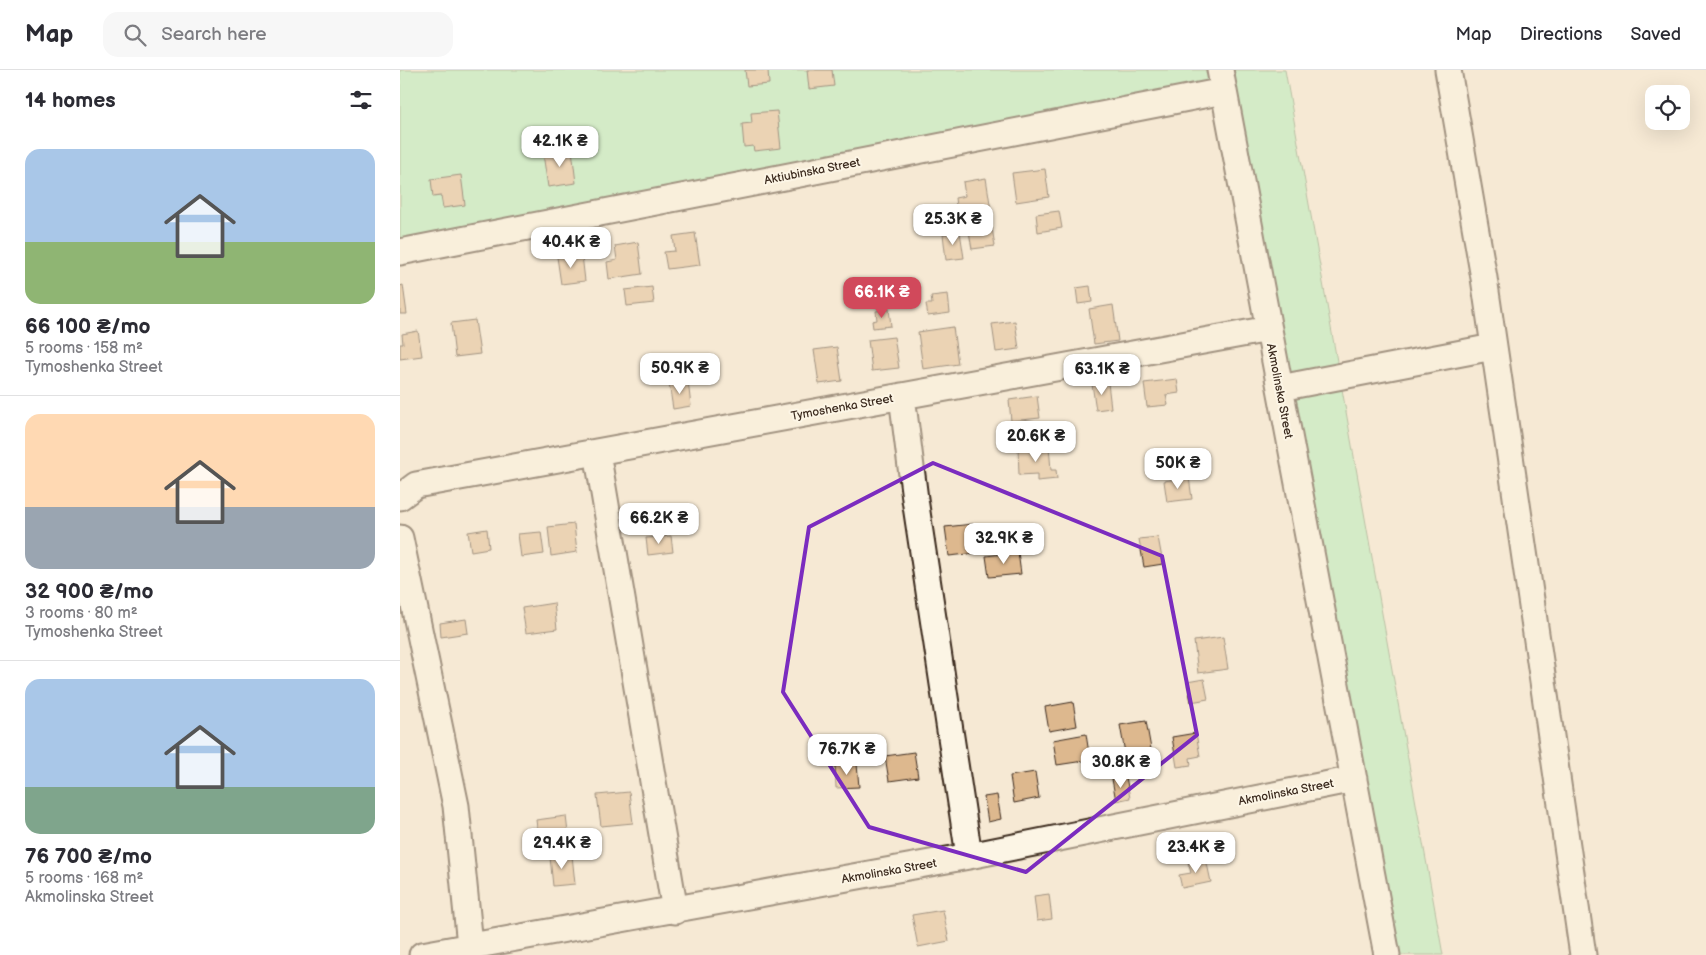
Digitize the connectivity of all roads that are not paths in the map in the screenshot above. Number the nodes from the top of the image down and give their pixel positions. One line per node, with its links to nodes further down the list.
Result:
1 (1448, 70): 5 (street)
2 (1222, 80): 3 (street, Aktiubinska Street); 4 (street, Akmolinska Street)
3 (400, 252)
4 (1269, 329): 6 (street, Akmolinska Street); 7 (street, Tymoshenka Street)
5 (1493, 346): 6 (street); 17 (street)
6 (1280, 388): 11 (street, Akmolinska Street)
7 (902, 396): 8 (street, Tymoshenka Street); 12 (street)
8 (597, 452): 9 (street, Tymoshenka Street); 13 (street)
9 (408, 491)
10 (400, 538): 14 (street)
11 (1354, 779): 12 (street, Akmolinska Street); 16 (street, Akmolinska Street)
12 (969, 856): 13 (street, Akmolinska Street)
13 (676, 911): 14 (street, Akmolinska Street)
14 (470, 946): 15 (street, Akmolinska Street)
15 (422, 955)
16 (1388, 955)
17 (1583, 955)

